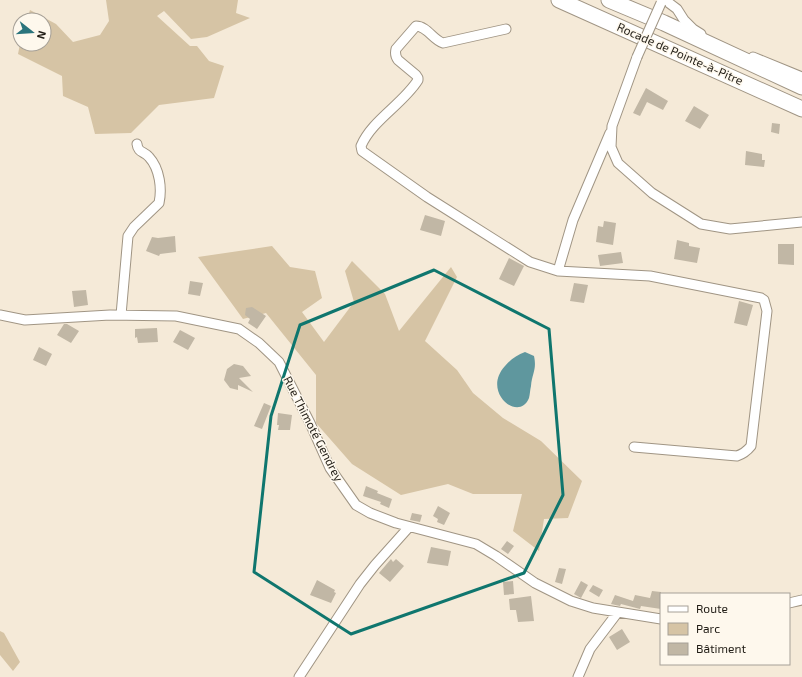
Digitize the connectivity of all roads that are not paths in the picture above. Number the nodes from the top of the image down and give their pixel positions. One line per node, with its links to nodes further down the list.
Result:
1 (559, 0): 7 (highway, Rocade de Pointe-à-Pitre)
2 (609, 0): 6 (highway, Rocade de Pointe-à-Pitre)
3 (663, 1): 5 (street); 8 (street, bridge)
4 (506, 29): 11 (street)
5 (802, 77)
6 (802, 88)
7 (802, 110)
8 (612, 126): 10 (street); 11 (street)
9 (137, 144): 13 (street)
10 (802, 222)
11 (558, 271): 14 (street)
12 (0, 315): 13 (street, Rue Thimoté Gendrey)
13 (121, 315): 15 (street, Rue Thimoté Gendrey)
14 (634, 447)
15 (409, 527): 18 (street, Rue Thimoté Gendrey); 20 (street)
16 (802, 600): 17 (street)
17 (790, 603)
18 (618, 612): 19 (street, Rue Thimoté Gendrey); 21 (street)
19 (660, 619)
20 (299, 677)
21 (578, 677)

